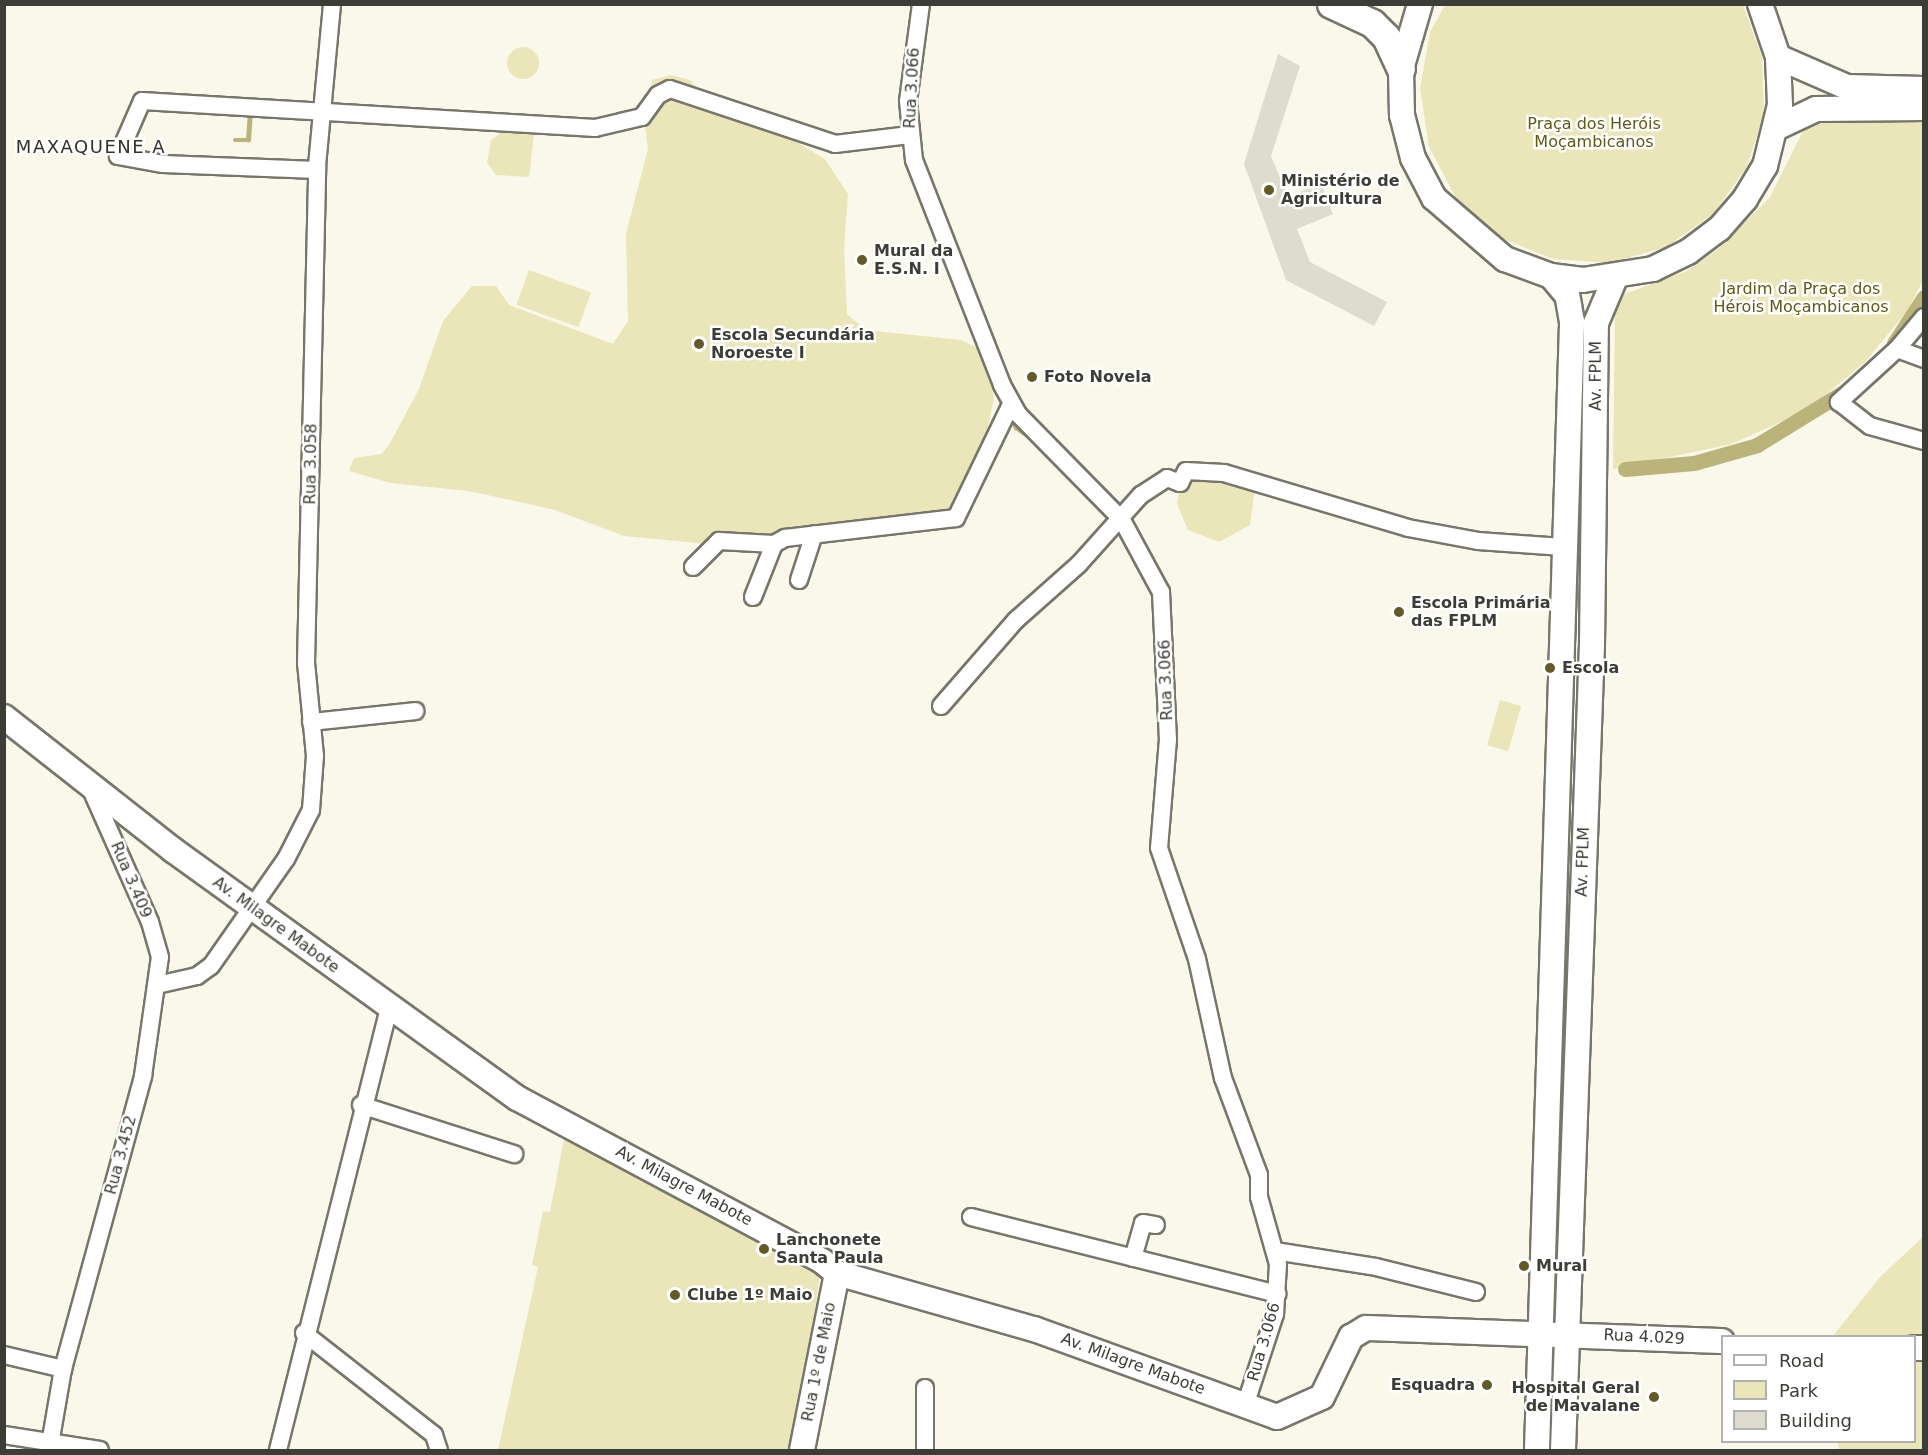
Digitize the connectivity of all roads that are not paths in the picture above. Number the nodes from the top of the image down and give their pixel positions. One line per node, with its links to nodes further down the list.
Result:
1 (332, 4): 10 (street, Rua 3.058)
2 (921, 4): 12 (street, Rua 3.066)
3 (1331, 4): 7 (main road)
4 (1420, 4): 7 (main road)
5 (1760, 4): 6 (main road)
6 (1778, 57): 8 (main road); 11 (main road)
7 (1401, 69): 14 (main road)
8 (1923, 88)
9 (1923, 108): 11 (main road)
10 (319, 111): 12 (street); 13 (street, Rua 3.058); 13 (street)
11 (1776, 128): 15 (main road)
12 (909, 135): 19 (street, Rua 3.066)
13 (317, 170): 31 (street, Rua 3.058)
14 (1551, 276): 15 (main road); 24 (main road)
15 (1615, 278): 47 (main road, Av. FPLM)
16 (1923, 317): 17 (street)
17 (1897, 349): 18 (street); 20 (street)
18 (1923, 359)
19 (1011, 404): 21 (street, Rua 3.066); 22 (street)
20 (1923, 441)
21 (1122, 520): 24 (street); 28 (street); 40 (street, Rua 3.066)
22 (814, 534): 23 (street); 26 (street)
23 (774, 544): 25 (street); 27 (street)
24 (1563, 547): 45 (main road)
25 (693, 567)
26 (799, 580)
27 (753, 597)
28 (941, 706)
29 (415, 711): 31 (street)
30 (4, 717): 32 (main road, Av. Milagre Mabote)
31 (311, 722): 33 (street, Rua 3.058)
32 (86, 778): 33 (main road, Av. Milagre Mabote); 34 (street, Rua 3.409)
33 (249, 906): 34 (street); 35 (main road, Av. Milagre Mabote)
34 (157, 985): 50 (street, Rua 3.452)
35 (389, 1007): 36 (street); 42 (main road, Av. Milagre Mabote)
36 (361, 1106): 37 (street); 46 (street)
37 (513, 1154)
38 (971, 1216): 41 (street)
39 (1156, 1225): 41 (street)
40 (1275, 1251): 43 (street); 44 (street, Rua 3.066)
41 (1132, 1258): 44 (street)
42 (837, 1274): 52 (main road, Av. Milagre Mabote); 58 (main road, Rua 1º de Maio)
43 (1476, 1292)
44 (1277, 1294): 52 (street, Rua 3.066)
45 (1541, 1322): 47 (main road, Av. Milagre Mabote); 52 (main road, Av. Milagre Mabote); 60 (main road)
46 (304, 1333): 56 (street); 57 (street)
47 (1565, 1333): 48 (main road, Rua 4.029); 61 (main road, Av. FPLM)
48 (1721, 1341)
49 (4, 1355): 50 (street)
50 (63, 1369): 54 (street, Rua 3.452)
51 (925, 1388): 59 (street)
52 (1245, 1406)
53 (4, 1435): 54 (street)
54 (50, 1446): 55 (street)
55 (99, 1450)
56 (278, 1450)
57 (440, 1450)
58 (802, 1450)
59 (925, 1450)
60 (1537, 1450)
61 (1563, 1450)

